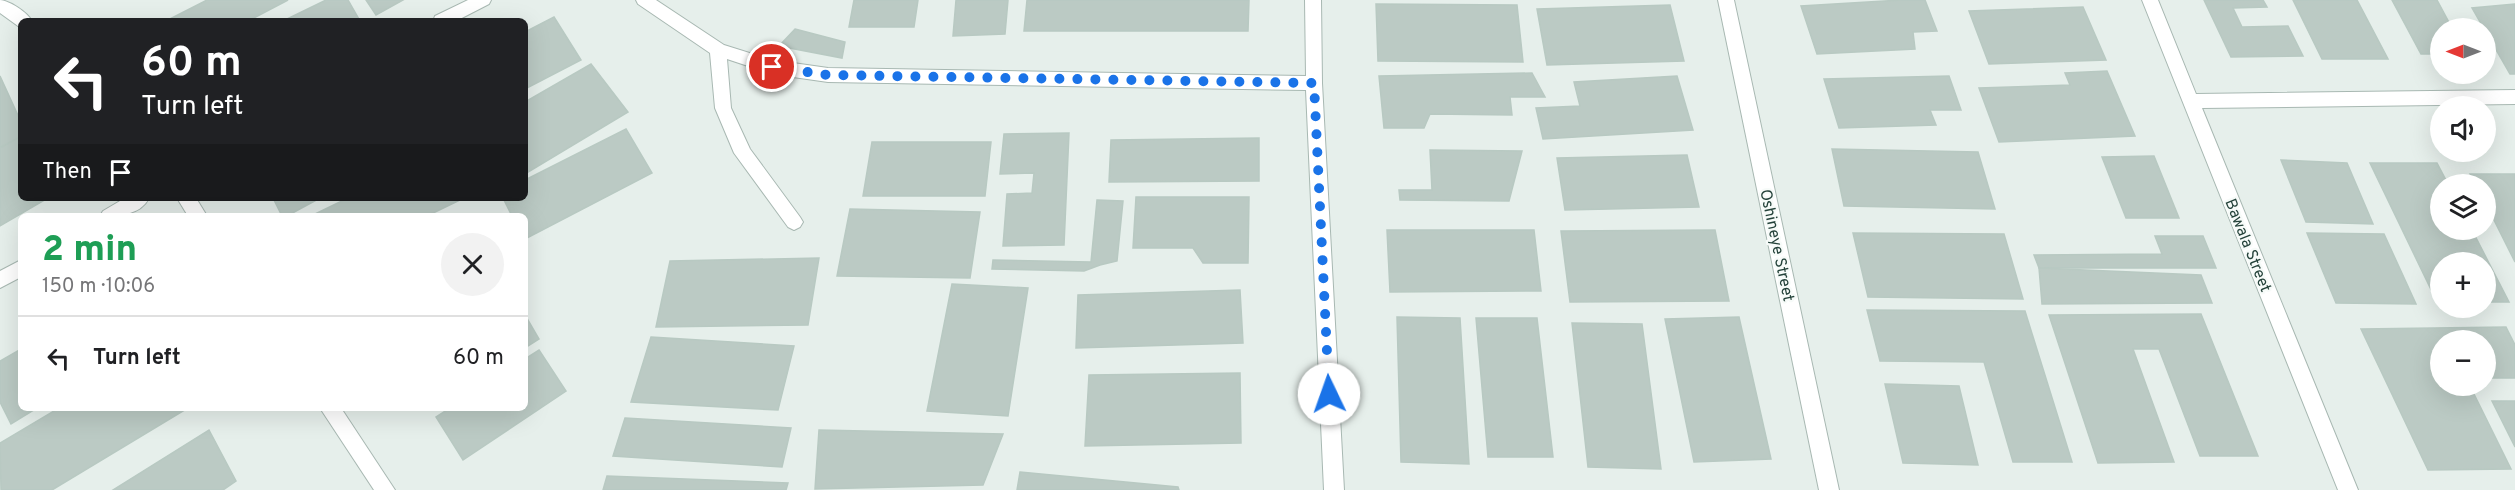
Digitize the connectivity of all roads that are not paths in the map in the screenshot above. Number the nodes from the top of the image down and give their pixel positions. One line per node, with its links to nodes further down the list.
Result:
1 (483, 0): 8 (street)
2 (644, 0): 9 (street)
3 (1313, 0): 10 (street)
4 (1726, 0): 21 (street, Oshineye Street)
5 (2150, 0): 12 (street, Bawala Street)
6 (0, 5): 7 (street)
7 (20, 18)
8 (447, 18)
9 (718, 50): 10 (street); 15 (street)
10 (1314, 83): 20 (street)
11 (2515, 97): 12 (street)
12 (2191, 101): 22 (street, Bawala Street)
13 (135, 201): 14 (street)
14 (114, 213)
15 (794, 222)
16 (18, 270): 17 (street)
17 (0, 280)
18 (332, 411): 19 (street)
19 (385, 490)
20 (1334, 490)
21 (1829, 490)
22 (2348, 490)

